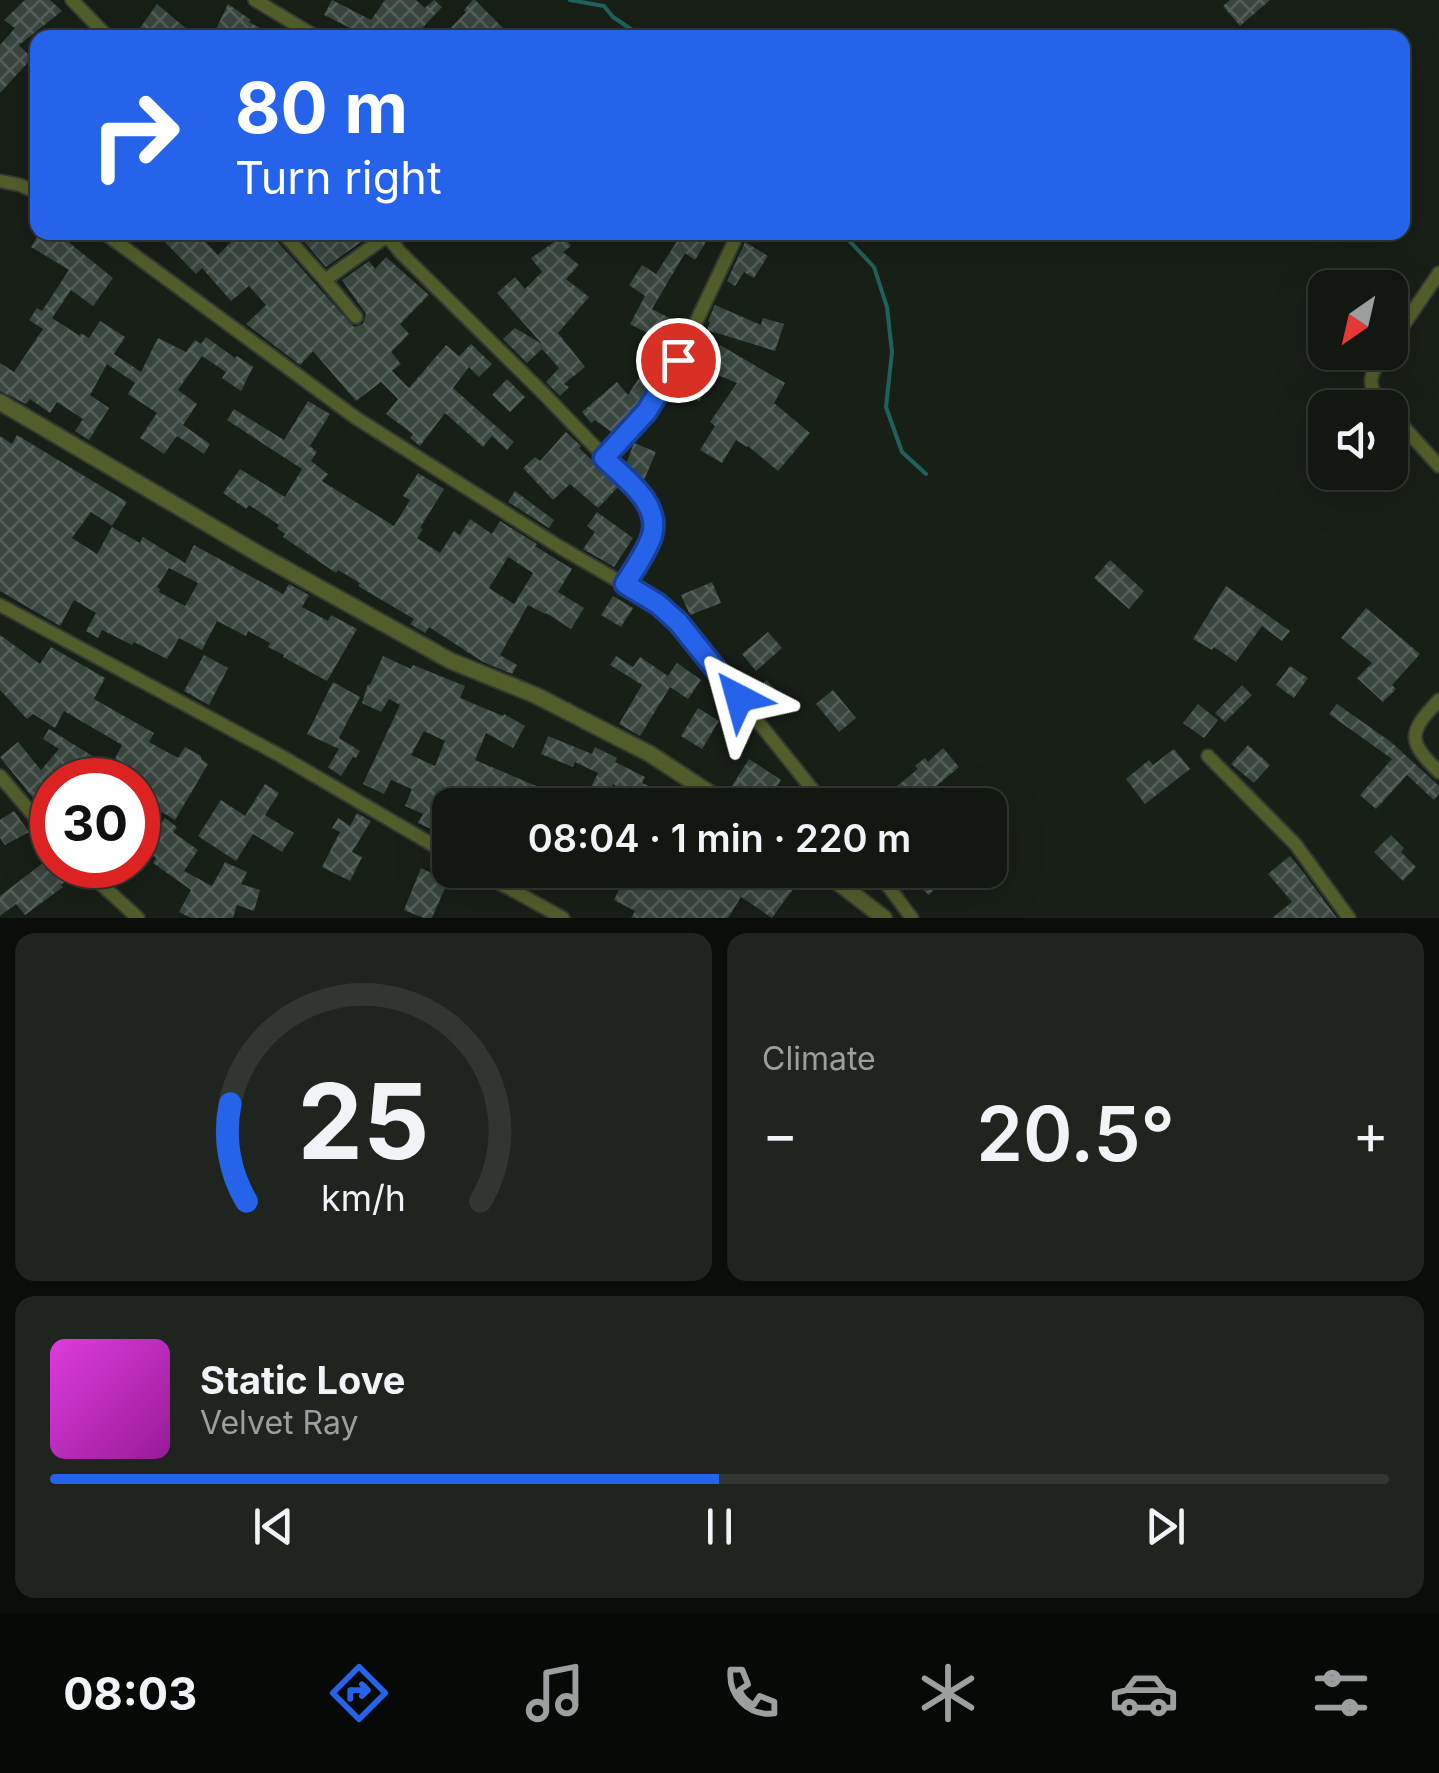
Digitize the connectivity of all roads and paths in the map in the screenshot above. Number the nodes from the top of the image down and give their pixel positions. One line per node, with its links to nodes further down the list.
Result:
1 (72, 0): 3 (street)
2 (255, 0): 4 (street)
3 (101, 30)
4 (305, 30)
5 (0, 181): 6 (street)
6 (30, 190)
7 (115, 240): 20 (street)
8 (289, 240): 13 (street)
9 (380, 240): 13 (street)
10 (392, 240): 18 (street)
11 (734, 242): 18 (street)
12 (1439, 273): 15 (street)
13 (325, 280): 14 (street)
14 (356, 317)
15 (1408, 319)
16 (0, 402): 26 (street)
17 (1408, 432): 19 (street)
18 (604, 458): 20 (street)
19 (1439, 466)
20 (625, 584): 27 (street)
21 (0, 605): 29 (street)
22 (1439, 700): 24 (street)
23 (1208, 756): 38 (street)
24 (1439, 772)
25 (0, 776): 28 (street)
26 (702, 788)
27 (811, 788)
28 (30, 811)
29 (432, 844)
30 (105, 888): 34 (street)
31 (509, 888): 35 (street)
32 (845, 888): 36 (street)
33 (890, 888): 37 (street)
34 (138, 918)
35 (563, 918)
36 (884, 918)
37 (912, 918)
38 (1349, 918)

